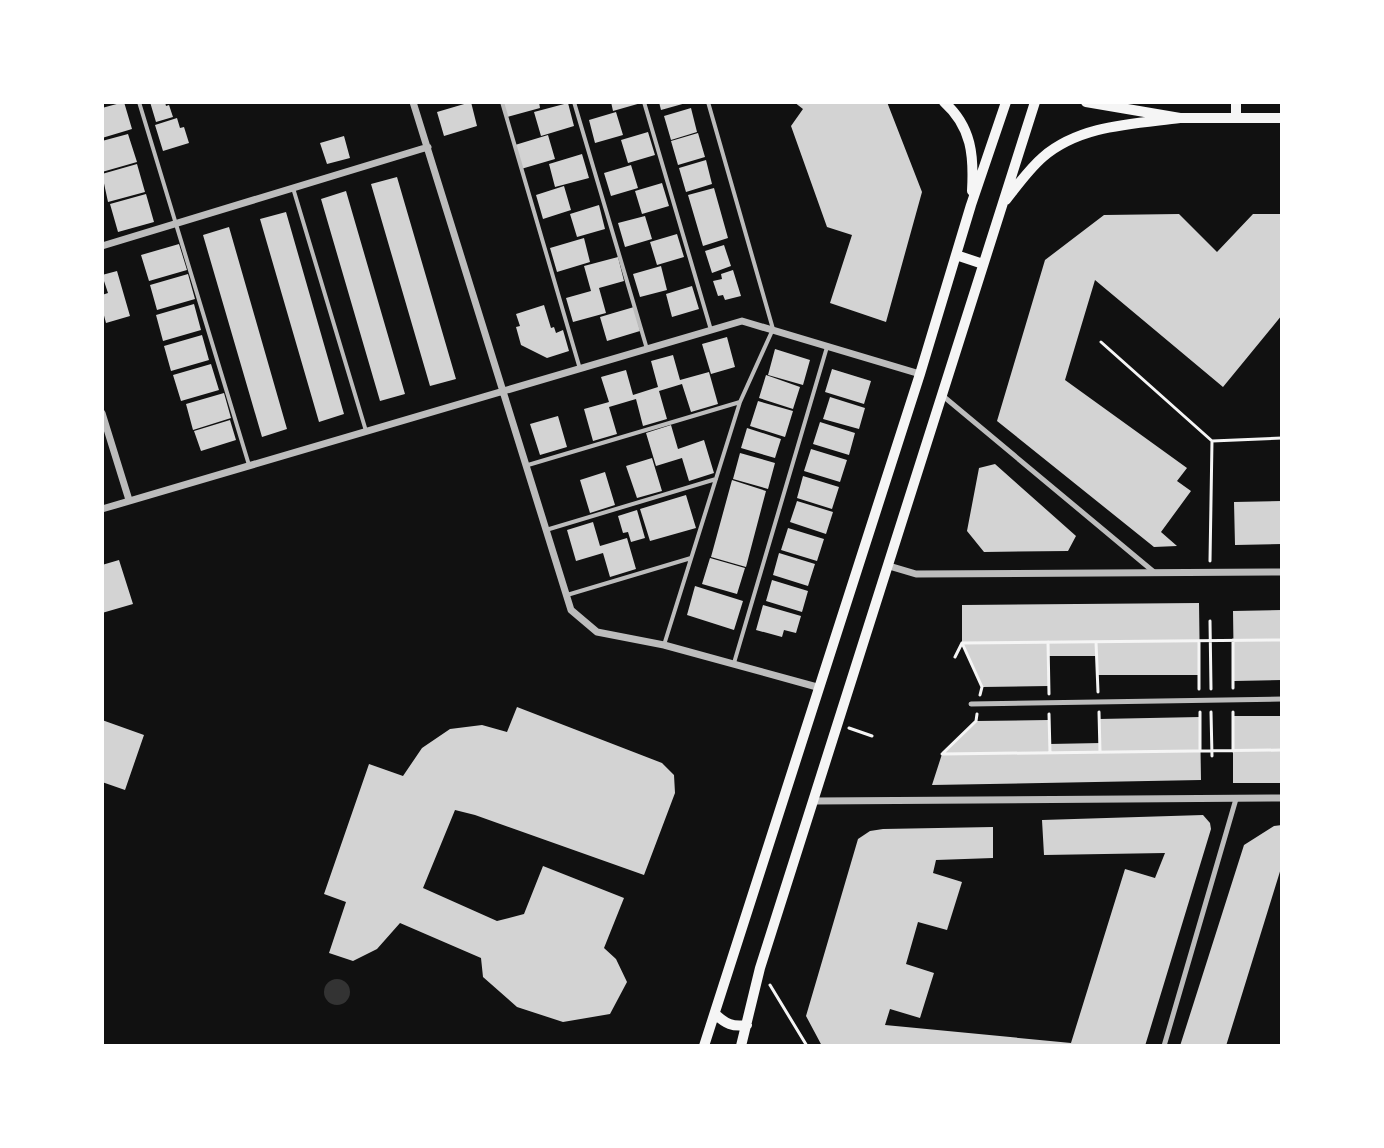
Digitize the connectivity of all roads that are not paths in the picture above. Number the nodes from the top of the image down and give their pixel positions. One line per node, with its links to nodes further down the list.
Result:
1 (139, 102): 19 (lane)
2 (413, 102): 15 (street)
3 (502, 102): 27 (lane)
4 (574, 102): 26 (lane)
5 (644, 102): 24 (lane)
6 (708, 102): 23 (lane)
7 (944, 102): 17 (main road)
8 (1006, 102): 17 (main road)
9 (1035, 102): 18 (main road)
10 (1086, 102): 13 (main road)
11 (1236, 102): 12 (main road)
12 (1236, 117): 13 (main road); 14 (main road)
13 (1180, 118): 18 (main road)
14 (1282, 118)
15 (428, 147): 16 (street); 29 (street)
16 (293, 188): 19 (street); 33 (lane)
17 (971, 205): 21 (main road)
18 (1001, 207): 22 (main road)
19 (176, 224): 20 (street); 34 (lane)
20 (102, 246)
21 (956, 255): 22 (main road); 28 (main road)
22 (983, 264): 30 (main road)
23 (773, 329): 24 (street); 25 (street); 31 (lane)
24 (711, 330): 26 (street)
25 (827, 347): 28 (street); 46 (lane)
26 (647, 349): 27 (street)
27 (580, 369): 29 (street)
28 (920, 374): 47 (main road)
29 (502, 391): 33 (street); 35 (street)
30 (942, 396): 41 (main road); 42 (street)
31 (740, 402): 35 (lane); 36 (lane)
32 (102, 413): 37 (street)
33 (366, 431): 34 (street)
34 (249, 465): 37 (street)
35 (526, 465): 39 (street)
36 (716, 479): 39 (lane); 40 (lane)
37 (129, 500): 38 (street)
38 (102, 509)
39 (546, 530): 44 (street)
40 (691, 558): 44 (lane); 45 (lane)
41 (889, 566): 42 (street); 52 (main road)
42 (1155, 572): 43 (street)
43 (1282, 572)
44 (566, 595): 45 (street)
45 (664, 645): 46 (street)
46 (734, 663): 47 (street)
47 (817, 687): 53 (main road)
48 (1282, 699): 49 (street)
49 (971, 704)
50 (1282, 798): 51 (street)
51 (1236, 799): 52 (street); 57 (street)
52 (815, 801): 54 (main road)
53 (715, 1014): 54 (main road); 55 (main road)
54 (747, 1025): 56 (main road)
55 (704, 1046)
56 (741, 1046)
57 (1164, 1046)

